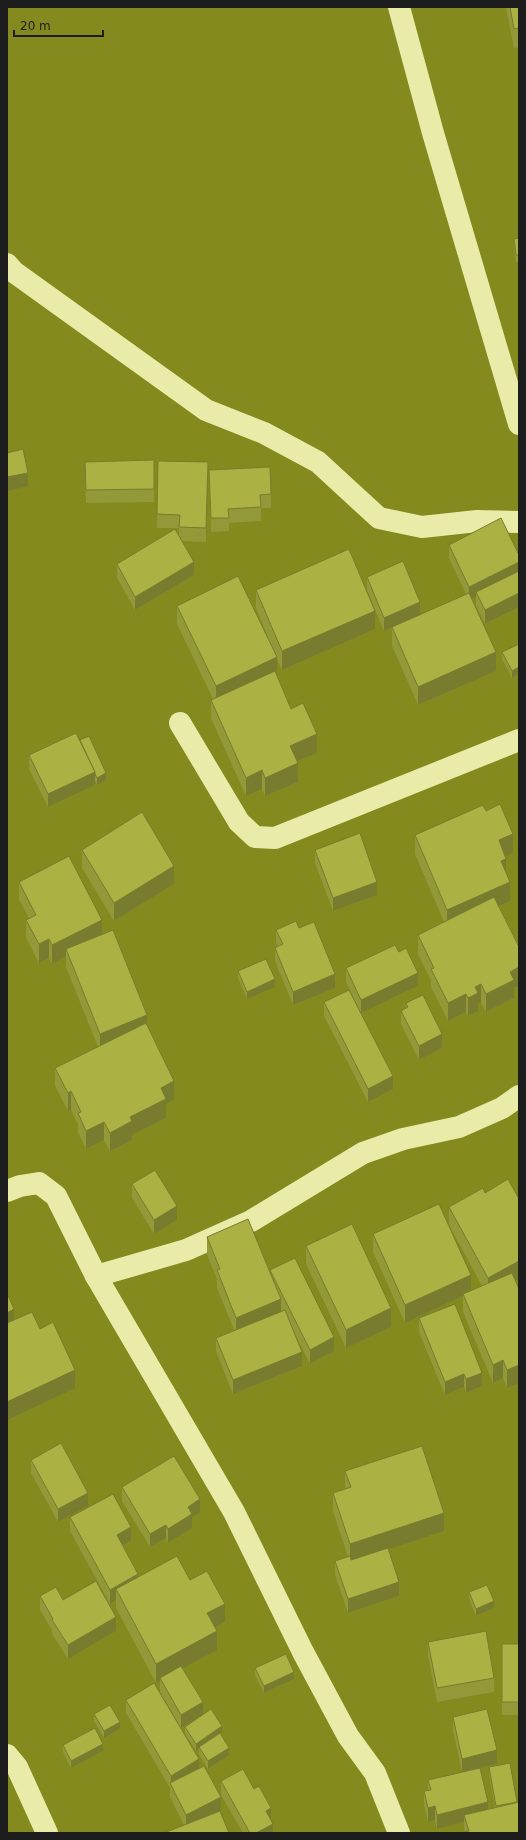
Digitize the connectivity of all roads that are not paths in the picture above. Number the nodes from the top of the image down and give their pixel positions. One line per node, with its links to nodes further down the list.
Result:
1 (399, 7): 3 (street)
2 (7, 264): 4 (street)
3 (519, 424)
4 (519, 522)
5 (180, 723): 6 (street)
6 (519, 740)
7 (519, 1096): 9 (street)
8 (7, 1191): 9 (street)
9 (96, 1276): 12 (street)
10 (7, 1755): 11 (street)
11 (47, 1833)
12 (399, 1833)

